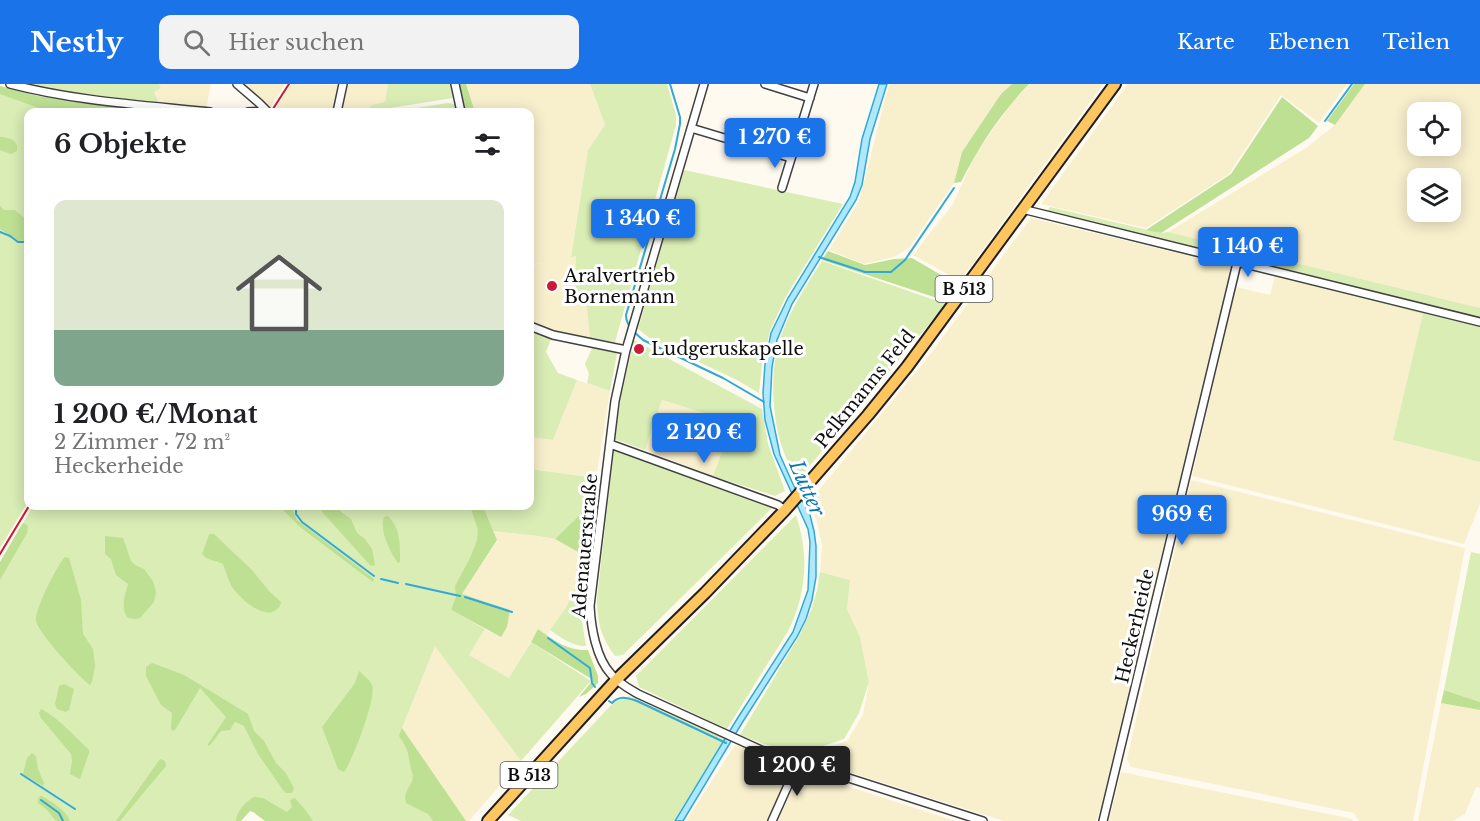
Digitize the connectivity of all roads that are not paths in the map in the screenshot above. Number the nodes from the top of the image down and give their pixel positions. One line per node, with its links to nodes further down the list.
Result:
1 (10, 84): 10 (street)
2 (237, 84): 11 (street)
3 (343, 84): 12 (street)
4 (455, 84): 13 (street)
5 (704, 84): 14 (street, Adenauerstraße)
6 (765, 84): 9 (street)
7 (814, 84): 9 (street)
8 (1115, 84): 17 (main road, Pelkmanns Feld / B 513)
9 (810, 98): 15 (street)
10 (173, 108)
11 (263, 108)
12 (338, 108)
13 (460, 108)
14 (691, 128): 15 (street); 21 (street, Adenauerstraße)
15 (791, 158): 16 (street)
16 (782, 188)
17 (1023, 209): 18 (street); 23 (main road, Pelkmanns Feld / B 513)
18 (1237, 263): 19 (street); 29 (street, Heckerheide)
19 (1480, 322)
20 (534, 328): 21 (street)
21 (626, 350): 22 (street, Adenauerstraße)
22 (610, 444): 23 (street); 24 (street, Adenauerstraße)
23 (788, 507): 24 (main road, Pelkmanns Feld / B 513)
24 (616, 680): 25 (street); 26 (main road, Pelkmanns Feld / B 513)
25 (798, 763): 27 (street); 28 (street)
26 (488, 821)
27 (772, 821)
28 (983, 821)
29 (1103, 821)

